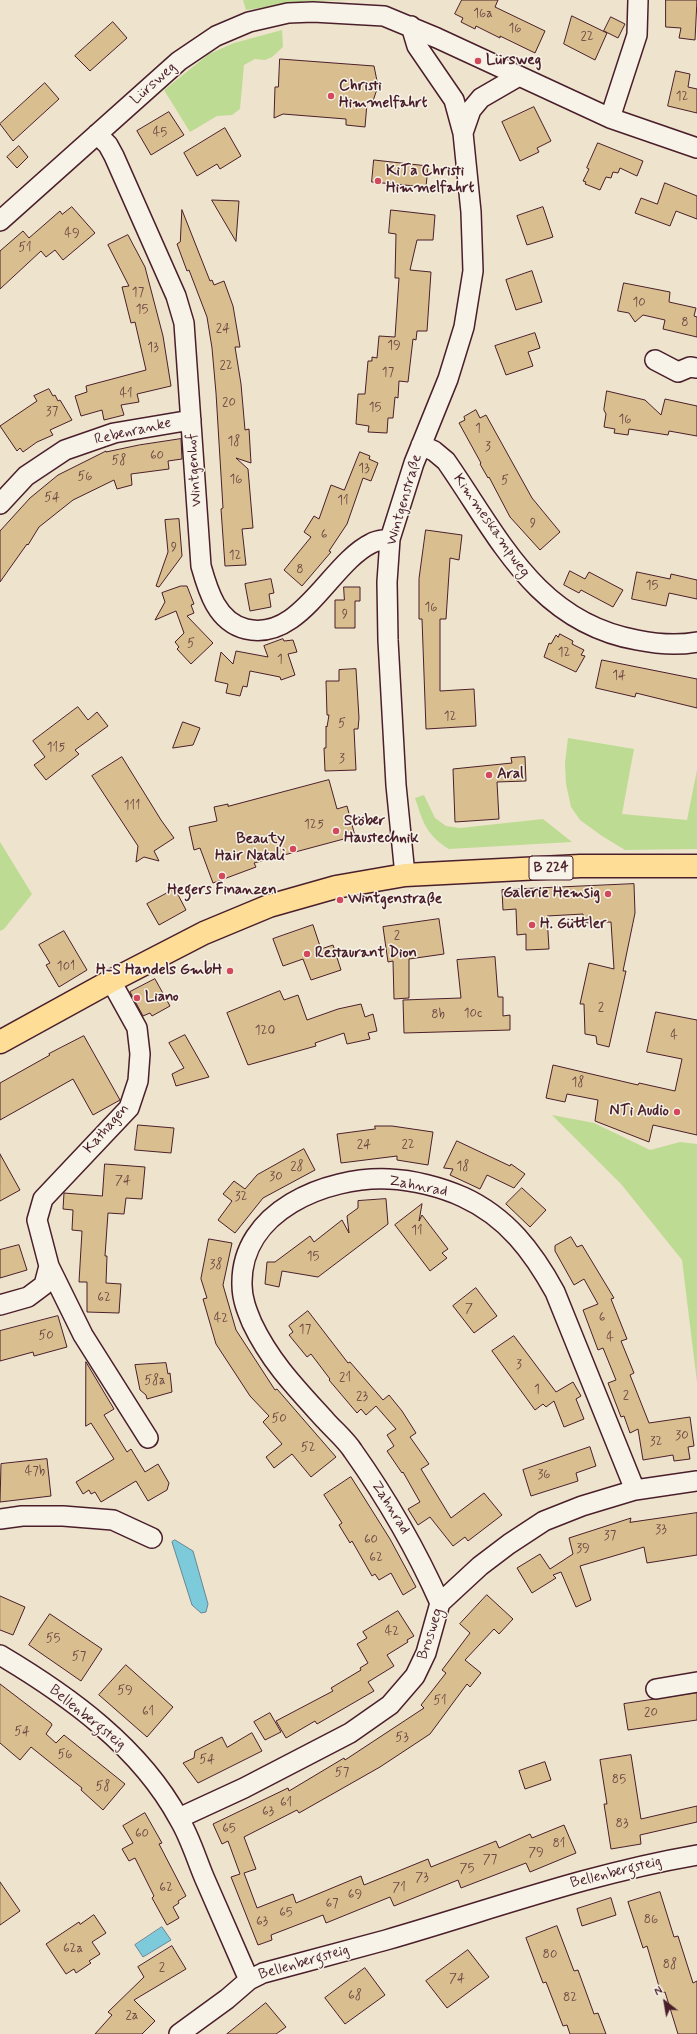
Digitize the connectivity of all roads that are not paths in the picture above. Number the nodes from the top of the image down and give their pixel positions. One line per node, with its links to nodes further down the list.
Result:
1 (373, 0): 3 (street)
2 (638, 0): 6 (street)
3 (384, 16): 4 (street, Lürsweg); 8 (street, Lürsweg)
4 (411, 26): 5 (street, Lürsweg); 7 (street, Wintgenstraße)
5 (518, 76): 6 (street, Lürsweg); 7 (street, Wintgenstraße)
6 (610, 118): 9 (street, Lürsweg)
7 (463, 133): 14 (street, Wintgenstraße)
8 (97, 134): 10 (street, Lürsweg); 13 (street, Wintgenhof)
9 (697, 148)
10 (0, 221)
11 (655, 360): 12 (street)
12 (697, 368)
13 (191, 420): 15 (street, Rebenranke); 16 (street, Wintgenhof)
14 (421, 445): 16 (street, Wintgenstraße); 17 (street, Kimmeskampweg)
15 (0, 504)
16 (390, 539): 19 (street, Wintgenstraße)
17 (697, 642)
18 (697, 870): 19 (main road, B 224)
19 (405, 875): 20 (main road, B 224)
20 (111, 981): 21 (main road, B 224); 22 (street, Kathagen)
21 (0, 1042)
22 (49, 1266): 23 (street); 24 (street, Kathagen)
23 (0, 1305)
24 (148, 1438)
25 (697, 1481): 26 (street, Brosweg)
26 (635, 1490): 29 (street, Brosweg); 29 (street, Zahnrad)
27 (0, 1519): 28 (street)
28 (152, 1538)
29 (440, 1602): 33 (street, Brosweg)
30 (0, 1655): 33 (street, Bellenbergsteig)
31 (697, 1682): 32 (street)
32 (656, 1689)
33 (179, 1818): 35 (street, Bellenbergsteig)
34 (697, 1855): 35 (street, Bellenbergsteig)
35 (249, 1980): 36 (street)
36 (178, 2034)

